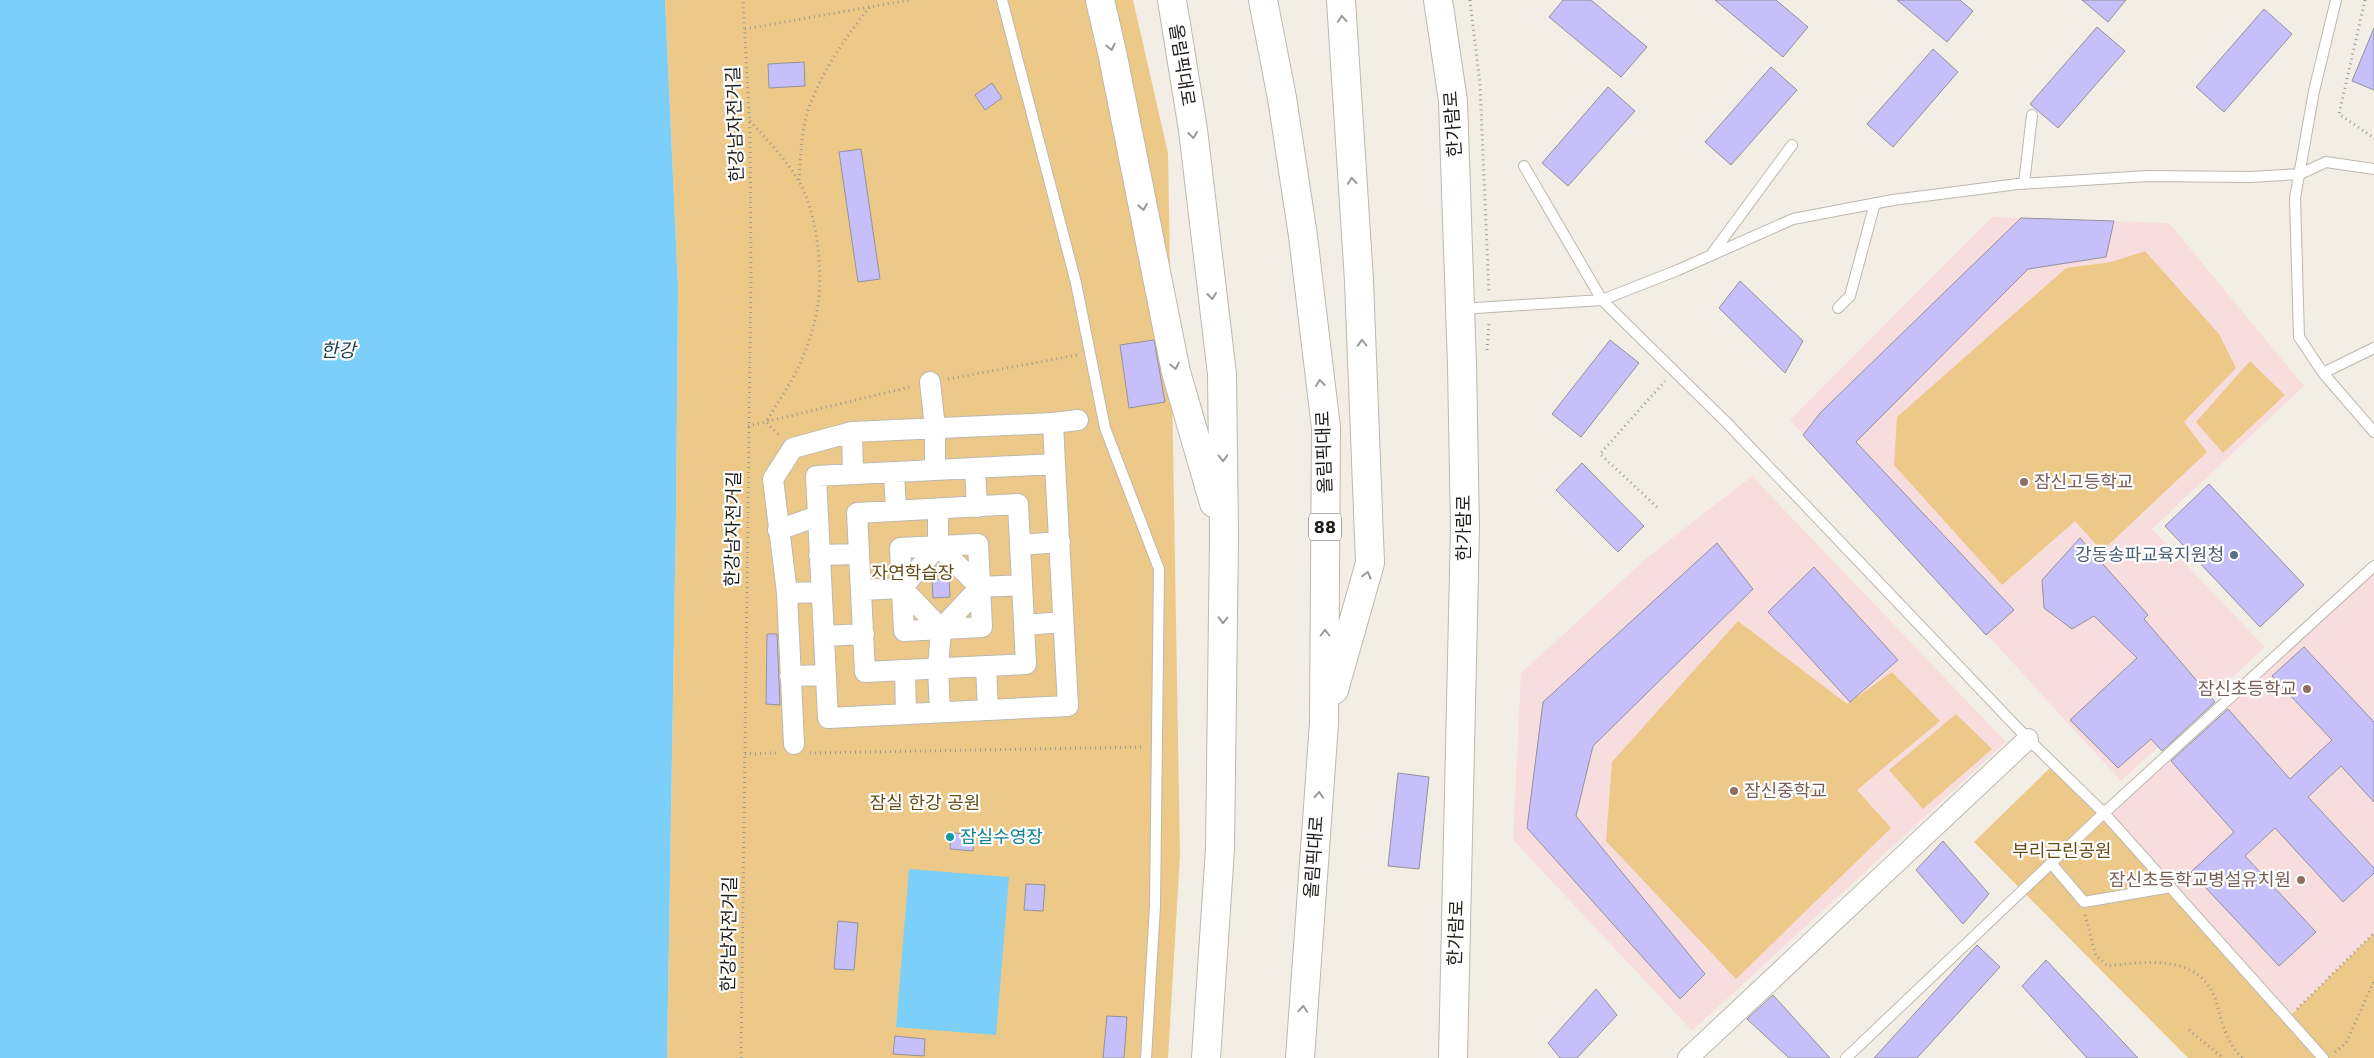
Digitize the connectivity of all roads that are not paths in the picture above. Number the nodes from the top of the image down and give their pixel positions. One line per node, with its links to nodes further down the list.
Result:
1 (1002, 0): 69 (lane)
2 (1100, 0): 37 (main road, one-way to 37)
3 (1172, 0): 37 (main road, 올림픽대로, one-way to 37)
4 (1263, 0): 63 (main road, 올림픽대로 / 88, one-way to 4)
5 (1341, 0): 63 (main road, one-way to 5)
6 (1438, 0): 18 (main road, 한가람로)
7 (2336, 0): 12 (lane)
8 (2032, 115): 13 (lane)
9 (1792, 145): 15 (lane)
10 (1524, 166): 16 (lane)
11 (2374, 169): 12 (lane)
12 (2300, 174): 13 (lane); 20 (lane)
13 (2024, 184): 14 (lane)
14 (1875, 203): 15 (lane); 17 (lane)
15 (1711, 255): 16 (lane)
16 (1602, 300): 18 (lane); 64 (lane)
17 (1838, 308)
18 (1460, 309): 72 (main road, 한가람로)
19 (2374, 348): 20 (lane)
20 (2323, 373): 26 (lane)
21 (930, 382): 24 (street)
22 (1078, 420): 23 (street)
23 (1053, 423): 24 (street); 27 (street)
24 (935, 428): 25 (street); 29 (street)
25 (852, 432): 31 (street); 36 (street)
26 (2374, 432)
27 (1055, 464): 28 (street); 38 (street)
28 (975, 468): 29 (street); 32 (street)
29 (935, 470): 30 (street)
30 (894, 472): 31 (street); 34 (street)
31 (853, 474): 35 (street)
32 (977, 507): 33 (street); 39 (street)
33 (938, 509): 34 (street); 40 (street)
34 (896, 511): 41 (street)
35 (818, 516): 36 (street); 42 (street)
36 (778, 530): 48 (street)
37 (1224, 536): 70 (main road, 올림픽대로, one-way to 70)
38 (1060, 542): 39 (street); 50 (street)
39 (1020, 545): 44 (street)
40 (938, 546): 45 (street); 45 (street); 46 (street); 46 (street)
41 (859, 554): 42 (street); 47 (street)
42 (820, 555): 49 (street)
43 (2374, 566): 66 (lane)
44 (1022, 585): 45 (street); 51 (street)
45 (980, 587): 52 (street); 52 (street)
46 (902, 588): 47 (street); 52 (street); 52 (street)
47 (861, 590): 53 (street)
48 (787, 592): 49 (street); 59 (street)
49 (821, 592): 54 (street)
50 (1063, 622): 51 (street); 60 (street)
51 (1024, 625): 55 (street)
52 (941, 629): 56 (street)
53 (864, 634): 54 (street); 57 (street)
54 (824, 636): 58 (street)
55 (986, 666): 56 (street); 60 (street)
56 (938, 668): 57 (street); 61 (street)
57 (905, 671): 62 (street)
58 (826, 675): 59 (street); 62 (street)
59 (790, 676): 65 (street)
60 (988, 710): 61 (street)
61 (940, 712): 62 (street)
62 (906, 714)
63 (1324, 723): 71 (main road, 올림픽대로 / 88, one-way to 63)
64 (2028, 739): 66 (lane); 73 (street)
65 (794, 750)
66 (2104, 813): 67 (lane); 68 (lane)
67 (2051, 863): 68 (lane); 74 (lane)
68 (2170, 887): 75 (lane)
69 (1146, 1058)
70 (1206, 1058)
71 (1300, 1058)
72 (1453, 1058)
73 (1688, 1058)
74 (1846, 1058)
75 (2323, 1058)

